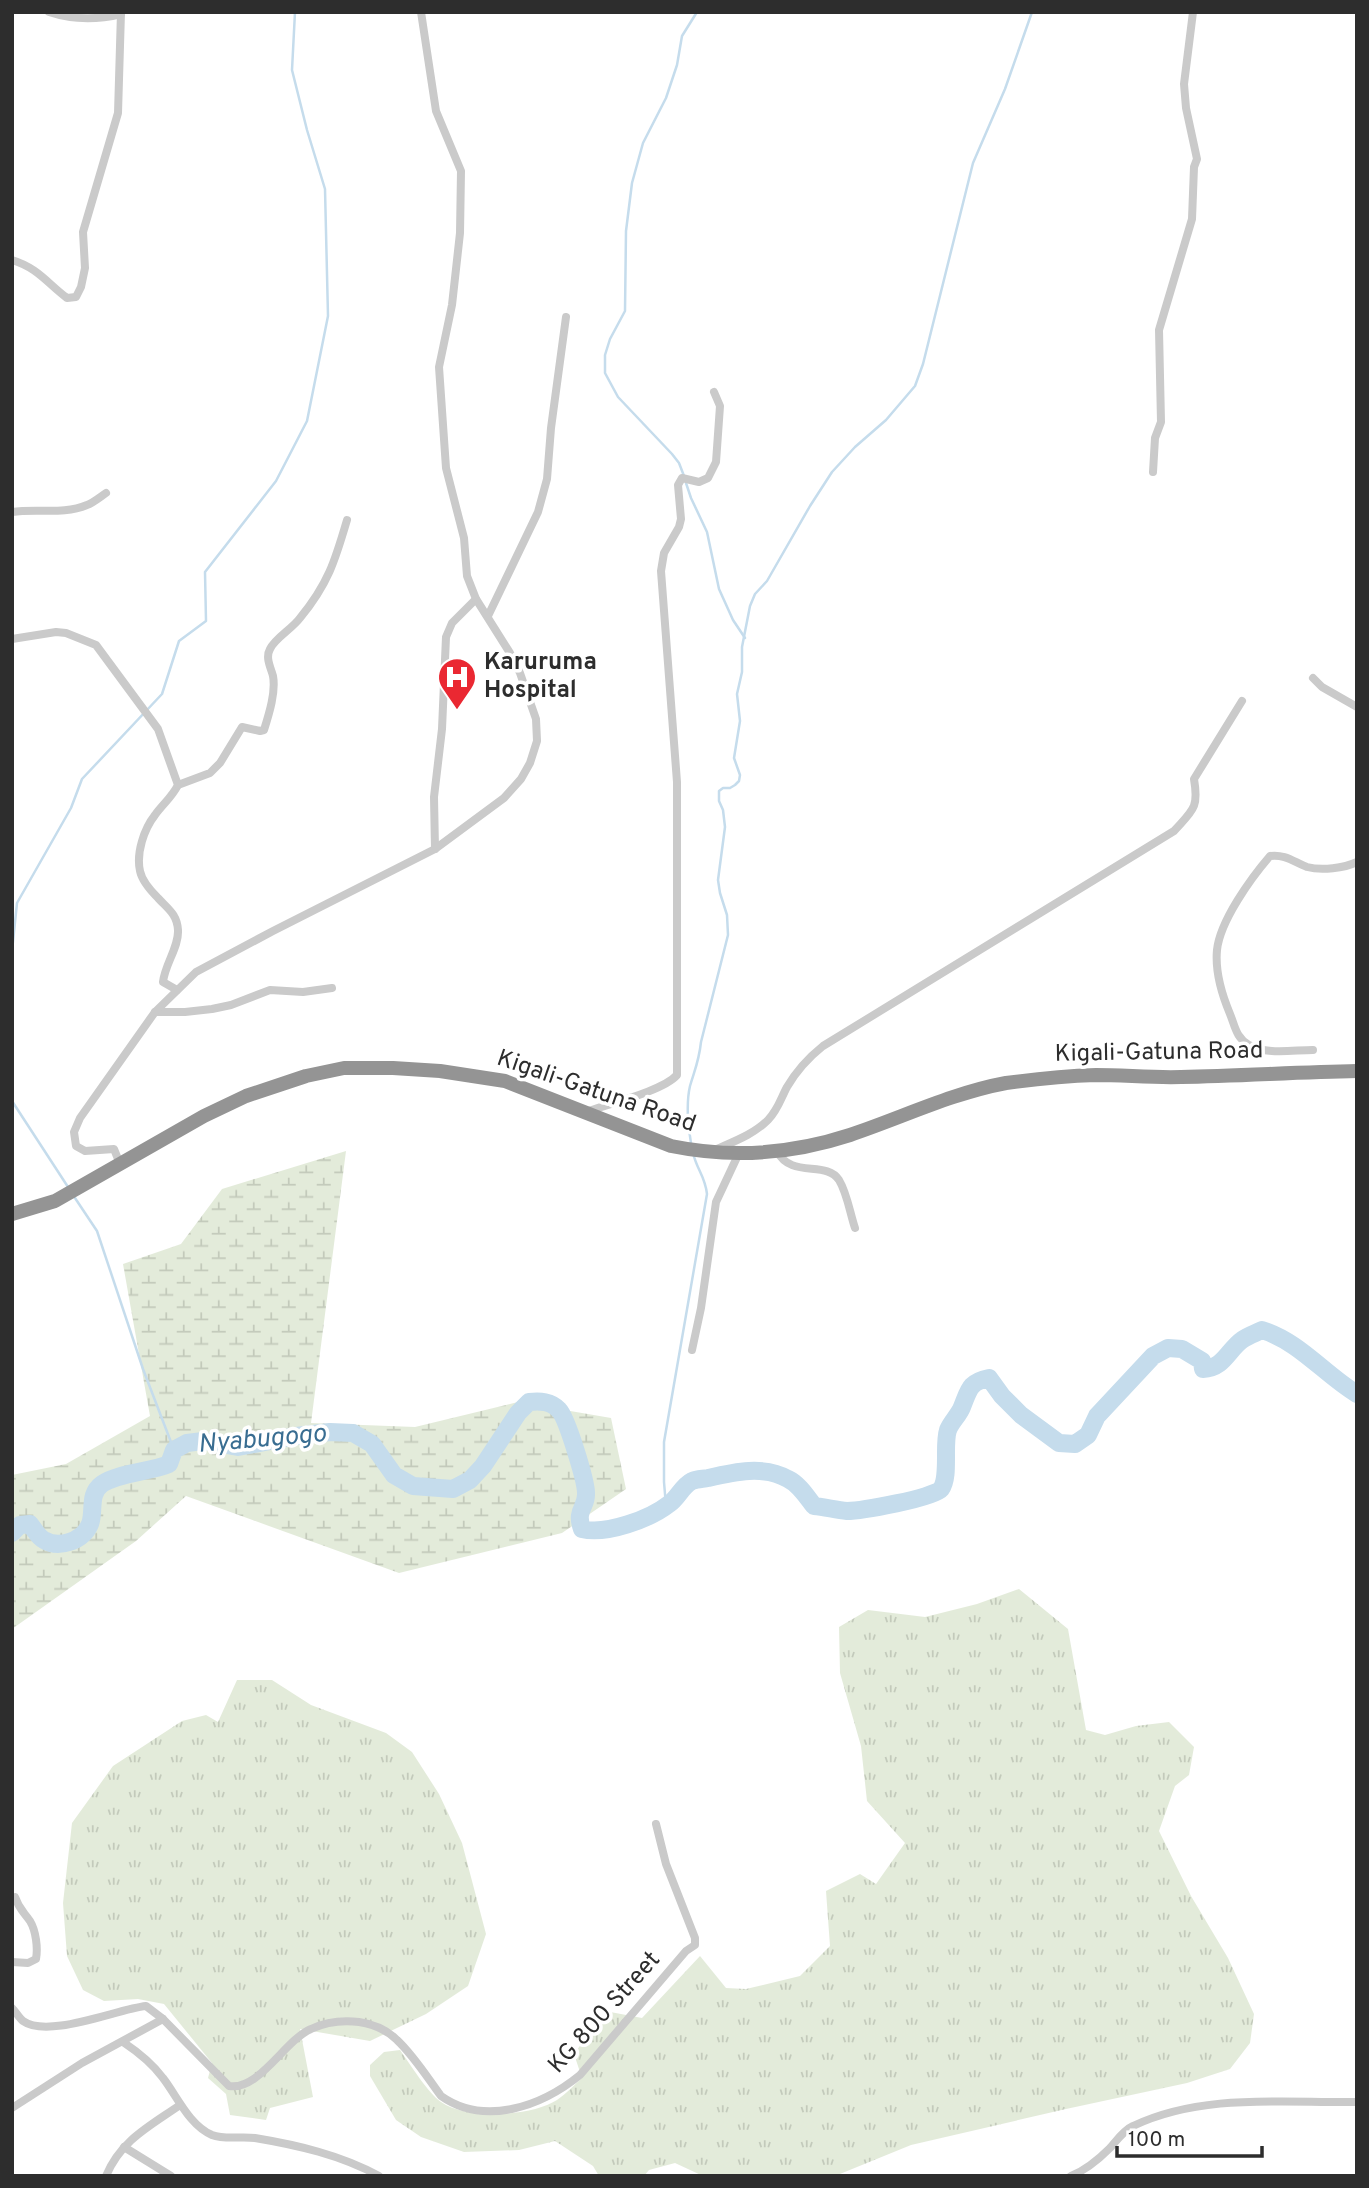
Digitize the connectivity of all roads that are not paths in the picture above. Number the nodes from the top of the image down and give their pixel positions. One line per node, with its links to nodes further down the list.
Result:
1 (49, 12): 4 (street)
2 (421, 12): 12 (street)
3 (1193, 12): 8 (street)
4 (121, 13): 5 (street)
5 (12, 260)
6 (566, 317): 13 (street)
7 (714, 392): 26 (street)
8 (1153, 472)
9 (106, 493): 10 (street)
10 (12, 512)
11 (347, 520): 18 (street)
12 (476, 599): 13 (street); 19 (street)
13 (488, 616): 19 (street)
14 (12, 639): 18 (street)
15 (1313, 678): 17 (street)
16 (1242, 701): 28 (street)
17 (1357, 707)
18 (178, 785): 22 (street)
19 (435, 849): 22 (street)
20 (1357, 862): 24 (street)
21 (332, 988): 23 (street)
22 (177, 990): 23 (street)
23 (155, 1012): 30 (street)
24 (1313, 1050)
25 (1357, 1071): 27 (highway, Kigali-Gatuna Road)
26 (586, 1112): 28 (highway, Kigali-Gatuna Road); 30 (highway, Kigali-Gatuna Road)
27 (777, 1151): 29 (highway, Kigali-Gatuna Road); 32 (street)
28 (711, 1152): 29 (highway, Kigali-Gatuna Road)
29 (738, 1153): 33 (street)
30 (120, 1164): 31 (highway, Kigali-Gatuna Road)
31 (12, 1214)
32 (855, 1228)
33 (692, 1350)
34 (656, 1824): 38 (street, KG 800 Street)
35 (15, 1897): 36 (street)
36 (12, 1962)
37 (12, 2008): 38 (street, KG 800 Street)
38 (163, 2019): 39 (street)
39 (123, 2042): 41 (street); 42 (street)
40 (1357, 2102): 47 (street)
41 (180, 2105): 43 (street); 46 (street)
42 (12, 2108)
43 (124, 2147): 44 (street); 45 (street)
44 (106, 2176)
45 (171, 2176)
46 (379, 2176)
47 (1071, 2176)

